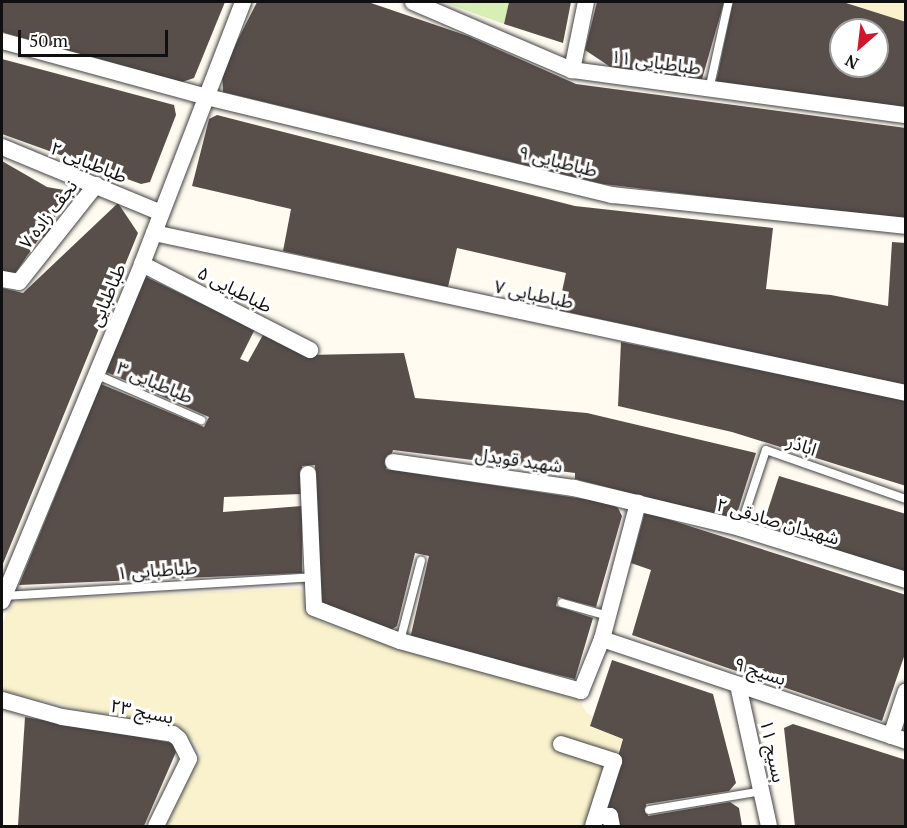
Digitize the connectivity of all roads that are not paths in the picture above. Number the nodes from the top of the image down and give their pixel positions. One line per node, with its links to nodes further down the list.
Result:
1 (243, 2): 8 (street, طباطبایی)
2 (413, 2): 6 (street, طباطبایی ۱۱)
3 (586, 2): 6 (street)
4 (728, 4): 7 (lane)
5 (2, 41): 8 (street, طباطبایی ۹)
6 (572, 70): 7 (street, طباطبایی ۱۱)
7 (709, 90): 9 (street, طباطبایی ۱۱)
8 (207, 97): 12 (street, طباطبایی); 13 (street, طباطبایی ۹)
9 (906, 115)
10 (2, 147): 11 (street, طباطبایی ۲)
11 (96, 185): 12 (street, طباطبایی ۲); 16 (street, نجف زاده ۷)
12 (162, 213): 14 (street, طباطبایی)
13 (906, 226)
14 (154, 233): 15 (street, طباطبایی); 19 (street, طباطبایی ۷)
15 (142, 264): 17 (street, طباطبایی ۵); 18 (street, طباطبایی)
16 (2, 279)
17 (310, 350)
18 (94, 374): 20 (lane, طباطبایی ۳); 29 (street, طباطبایی)
19 (906, 393)
20 (201, 420)
21 (393, 462): 24 (street, شهید قویدل)
22 (308, 474): 27 (street)
23 (906, 499): 25 (lane, اباذر)
24 (638, 503): 25 (street, شهیدان صادقی ۲); 31 (street)
25 (740, 528): 28 (street, شهیدان صادقی ۲)
26 (421, 561): 33 (lane)
27 (312, 577): 29 (lane, طباطبایی ۱); 33 (street)
28 (906, 580)
29 (2, 599)
30 (562, 603): 31 (lane)
31 (608, 616): 32 (street)
32 (602, 639): 33 (street); 34 (street, بسیج ۹)
33 (400, 641)
34 (738, 685): 37 (street, بسیج ۹); 39 (street, بسیج ۱۱)
35 (906, 691): 37 (street)
36 (2, 700): 42 (street, بسیج ۲۳)
37 (898, 738)
38 (561, 744): 41 (street)
39 (762, 791): 40 (lane); 44 (street, بسیج ۱۱)
40 (649, 810)
41 (595, 821): 43 (street)
42 (156, 826)
43 (612, 826)
44 (769, 826)

